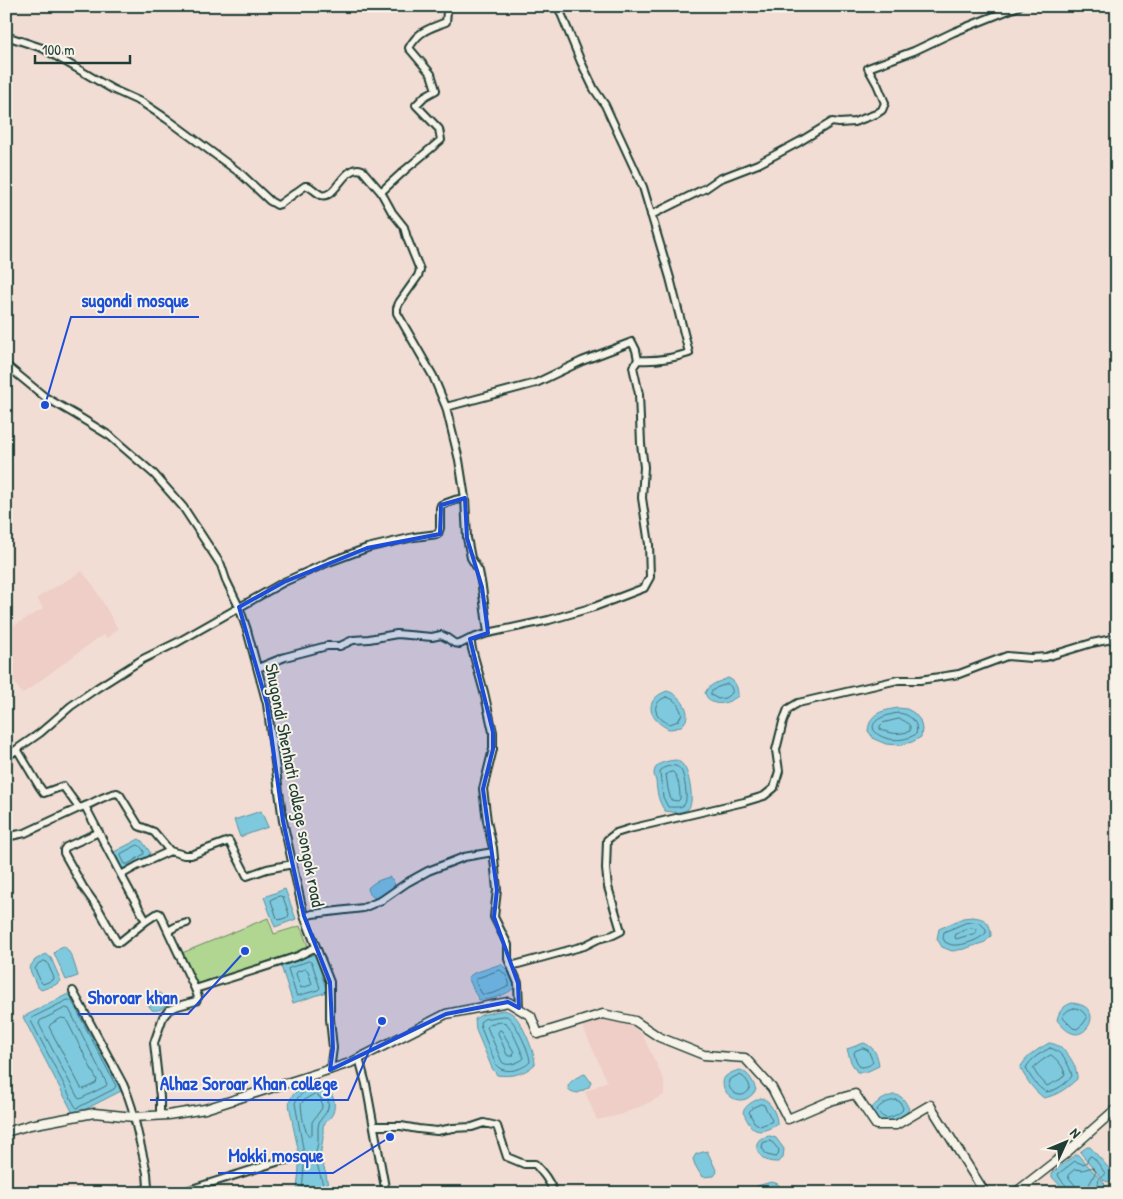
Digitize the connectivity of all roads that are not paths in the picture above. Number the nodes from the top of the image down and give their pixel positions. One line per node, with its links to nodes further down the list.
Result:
1 (446, 6): 5 (street)
2 (558, 6): 6 (street)
3 (1019, 6): 6 (street)
4 (6, 36): 5 (street)
5 (381, 192): 9 (street)
6 (651, 215): 7 (street)
7 (638, 360): 9 (street); 12 (street)
8 (6, 366): 11 (street, Shugondi Shenhati college songok road)
9 (446, 408): 10 (street)
10 (465, 498): 11 (street); 12 (street)
11 (239, 607): 15 (street, Shugondi Shenhati college songok road); 16 (street)
12 (488, 633): 14 (street)
13 (1117, 638): 30 (street)
14 (470, 639): 15 (street); 22 (street)
15 (258, 668): 23 (street, Shugondi Shenhati college songok road)
16 (18, 750): 17 (street); 18 (street)
17 (6, 758)
18 (82, 807): 19 (street); 20 (street); 21 (street)
19 (99, 832): 24 (street); 26 (street)
20 (6, 837)
21 (170, 851): 23 (street); 24 (street)
22 (493, 852): 25 (street); 30 (street)
23 (293, 864): 25 (street, Shugondi Shenhati college songok road)
24 (121, 875): 26 (street)
25 (305, 917): 29 (street, Shugondi Shenhati college songok road)
26 (146, 922): 28 (street)
27 (187, 923): 28 (street)
28 (168, 931): 31 (street)
29 (316, 947): 31 (street); 35 (street, Shugondi Shenhati college songok road)
30 (511, 966): 33 (street)
31 (194, 989): 37 (street)
32 (73, 990): 38 (street)
33 (519, 1008): 34 (street); 50 (street)
34 (359, 1058): 35 (street); 39 (street)
35 (330, 1070): 37 (street)
36 (1117, 1108): 51 (street)
37 (160, 1115): 38 (street)
38 (134, 1117): 40 (street); 42 (street)
39 (374, 1126): 48 (street); 49 (street)
40 (6, 1132)
41 (288, 1160): 47 (street)
42 (147, 1188): 45 (street); 46 (street)
43 (111, 1193): 44 (street)
44 (121, 1193)
45 (131, 1193)
46 (159, 1193)
47 (179, 1193)
48 (386, 1193)
49 (554, 1193)
50 (985, 1193)
51 (1014, 1193)

